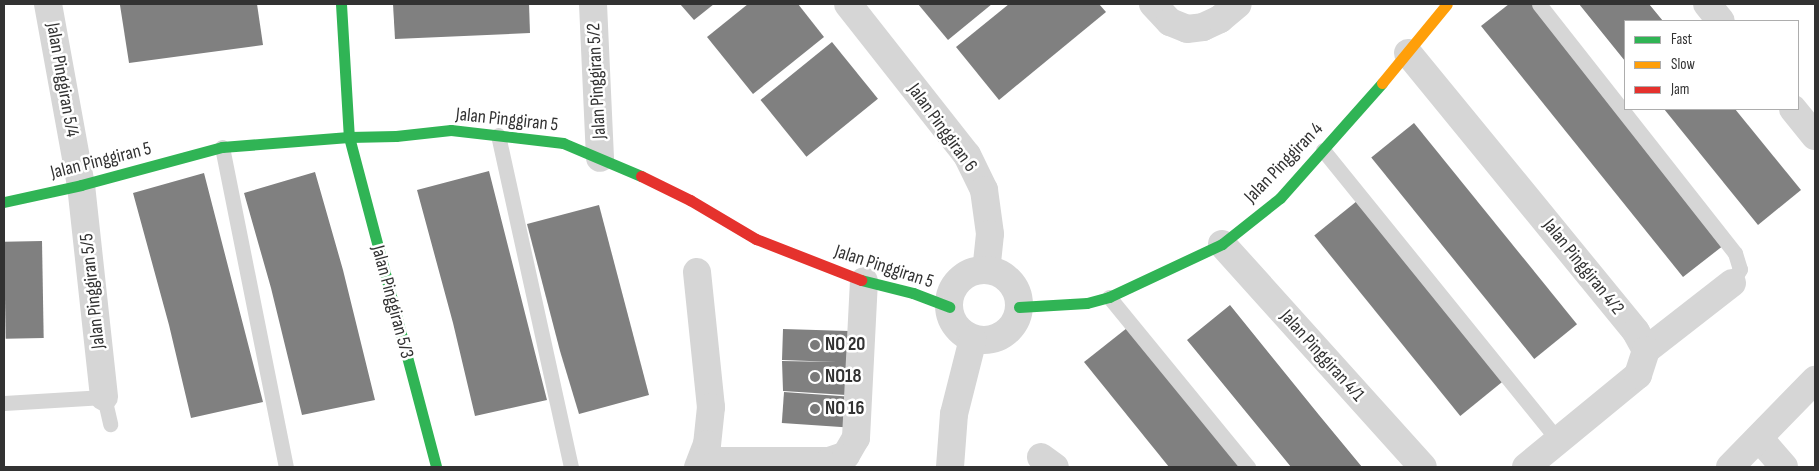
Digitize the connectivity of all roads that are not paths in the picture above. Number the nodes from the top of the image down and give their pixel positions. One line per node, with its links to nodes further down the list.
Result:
1 (48, 4): 19 (street, Jalan Pinggiran 5/4)
2 (341, 4): 15 (street)
3 (593, 4): 18 (street, Jalan Pinggiran 5/2)
4 (848, 4): 22 (street, Jalan Pinggiran 6)
5 (1152, 4): 6 (street)
6 (1238, 4)
7 (1447, 4): 11 (street, Jalan Pinggiran 4)
8 (1539, 4): 25 (lane)
9 (1707, 4): 10 (street)
10 (1720, 20)
11 (1408, 53): 17 (street, Jalan Pinggiran 4); 30 (street, Jalan Pinggiran 4/2)
12 (1794, 110): 14 (street)
13 (498, 135): 15 (street, Jalan Pinggiran 5); 18 (street, Jalan Pinggiran 5); 40 (lane)
14 (1815, 136)
15 (349, 137): 16 (street, Jalan Pinggiran 5); 39 (street, Jalan Pinggiran 5/3)
16 (222, 147): 19 (street, Jalan Pinggiran 5); 38 (lane)
17 (1323, 150): 21 (street, Jalan Pinggiran 4); 36 (lane)
18 (600, 158): 24 (street, Jalan Pinggiran 5)
19 (82, 185): 20 (street, Jalan Pinggiran 5); 32 (street, Jalan Pinggiran 5/5)
20 (4, 202)
21 (1222, 244): 26 (street, Jalan Pinggiran 4); 43 (street, Jalan Pinggiran 4/1)
22 (986, 270): 27 (street); 28 (street)
23 (697, 272): 37 (street)
24 (864, 281): 28 (street, Jalan Pinggiran 5); 37 (street)
25 (1732, 283): 30 (street)
26 (1109, 297): 27 (street, Jalan Pinggiran 4); 42 (lane)
27 (1019, 307): 29 (street)
28 (949, 308): 29 (street)
29 (973, 339): 41 (street)
30 (1646, 350): 36 (street)
31 (1815, 380): 35 (street)
32 (104, 397): 33 (lane); 34 (lane)
33 (4, 403)
34 (110, 424)
35 (1759, 438): 45 (street); 46 (street)
36 (1558, 441): 44 (street)
37 (700, 464)
38 (286, 467)
39 (436, 467)
40 (570, 467)
41 (950, 467)
42 (1248, 467)
43 (1423, 467)
44 (1526, 467)
45 (1730, 467)
46 (1784, 467)

